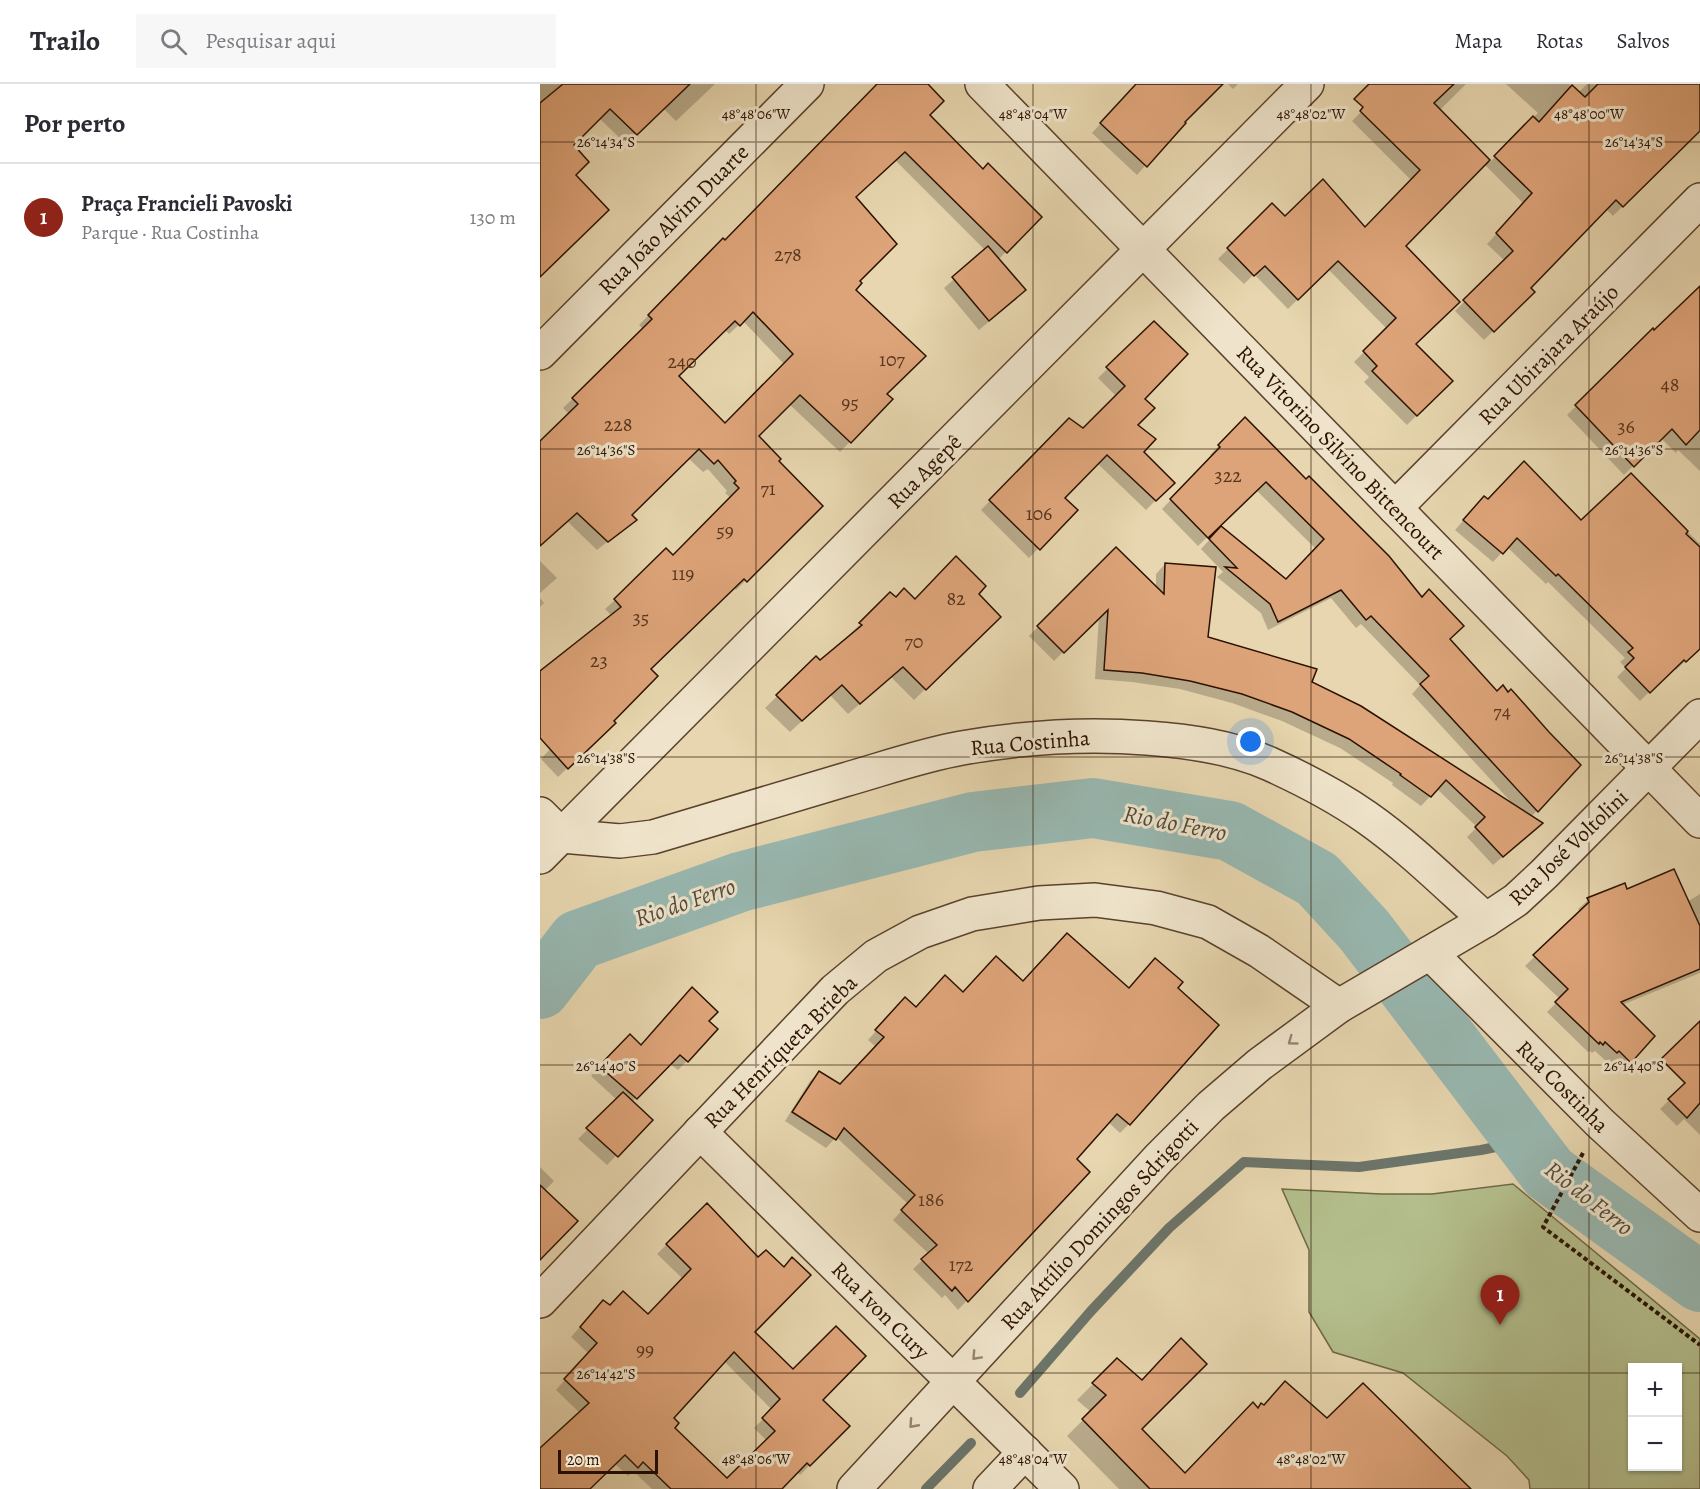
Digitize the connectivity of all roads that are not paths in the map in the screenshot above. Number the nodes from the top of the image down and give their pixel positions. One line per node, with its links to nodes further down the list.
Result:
1 (807, 84): 6 (street, Rua João Alvim Duarte)
2 (982, 84): 5 (street, Rua Vitorino Silvino Bittencourt)
3 (1307, 84): 5 (street, Rua Agepê)
4 (1700, 200): 7 (street, Rua Ubirajara Araújo)
5 (1143, 250): 7 (street, Rua Vitorino Silvino Bittencourt); 11 (street, Rua Agepê)
6 (540, 353)
7 (1395, 508): 9 (street, Rua Vitorino Silvino Bittencourt)
8 (1700, 716): 9 (street, Rua José Voltolini)
9 (1649, 769): 10 (street, Rua Vitorino Silvino Bittencourt); 12 (street, Rua José Voltolini)
10 (1700, 821)
11 (547, 836): 12 (street, Rua Costinha)
12 (1486, 920): 13 (street, Rua José Voltolini)
13 (1425, 955): 14 (street, Rua José Voltolini); 17 (street, Rua Costinha)
14 (1370, 987): 15 (street, Rua Attílio Domingos Sdrigotti)
15 (1339, 1006): 16 (street, Rua Henriqueta Brieba); 19 (street, Rua Attílio Domingos Sdrigotti, one-way to 19)
16 (700, 1132): 18 (street, Rua Henriqueta Brieba); 19 (street, Rua Ivon Cury)
17 (1700, 1215)
18 (540, 1301)
19 (953, 1381): 20 (street, Rua Ivon Cury); 21 (street, Rua Attílio Domingos Sdrigotti, one-way to 21)
20 (1025, 1452): 22 (street); 23 (street, Rua Ivon Cury)
21 (854, 1489)
22 (990, 1489)
23 (1062, 1489)

